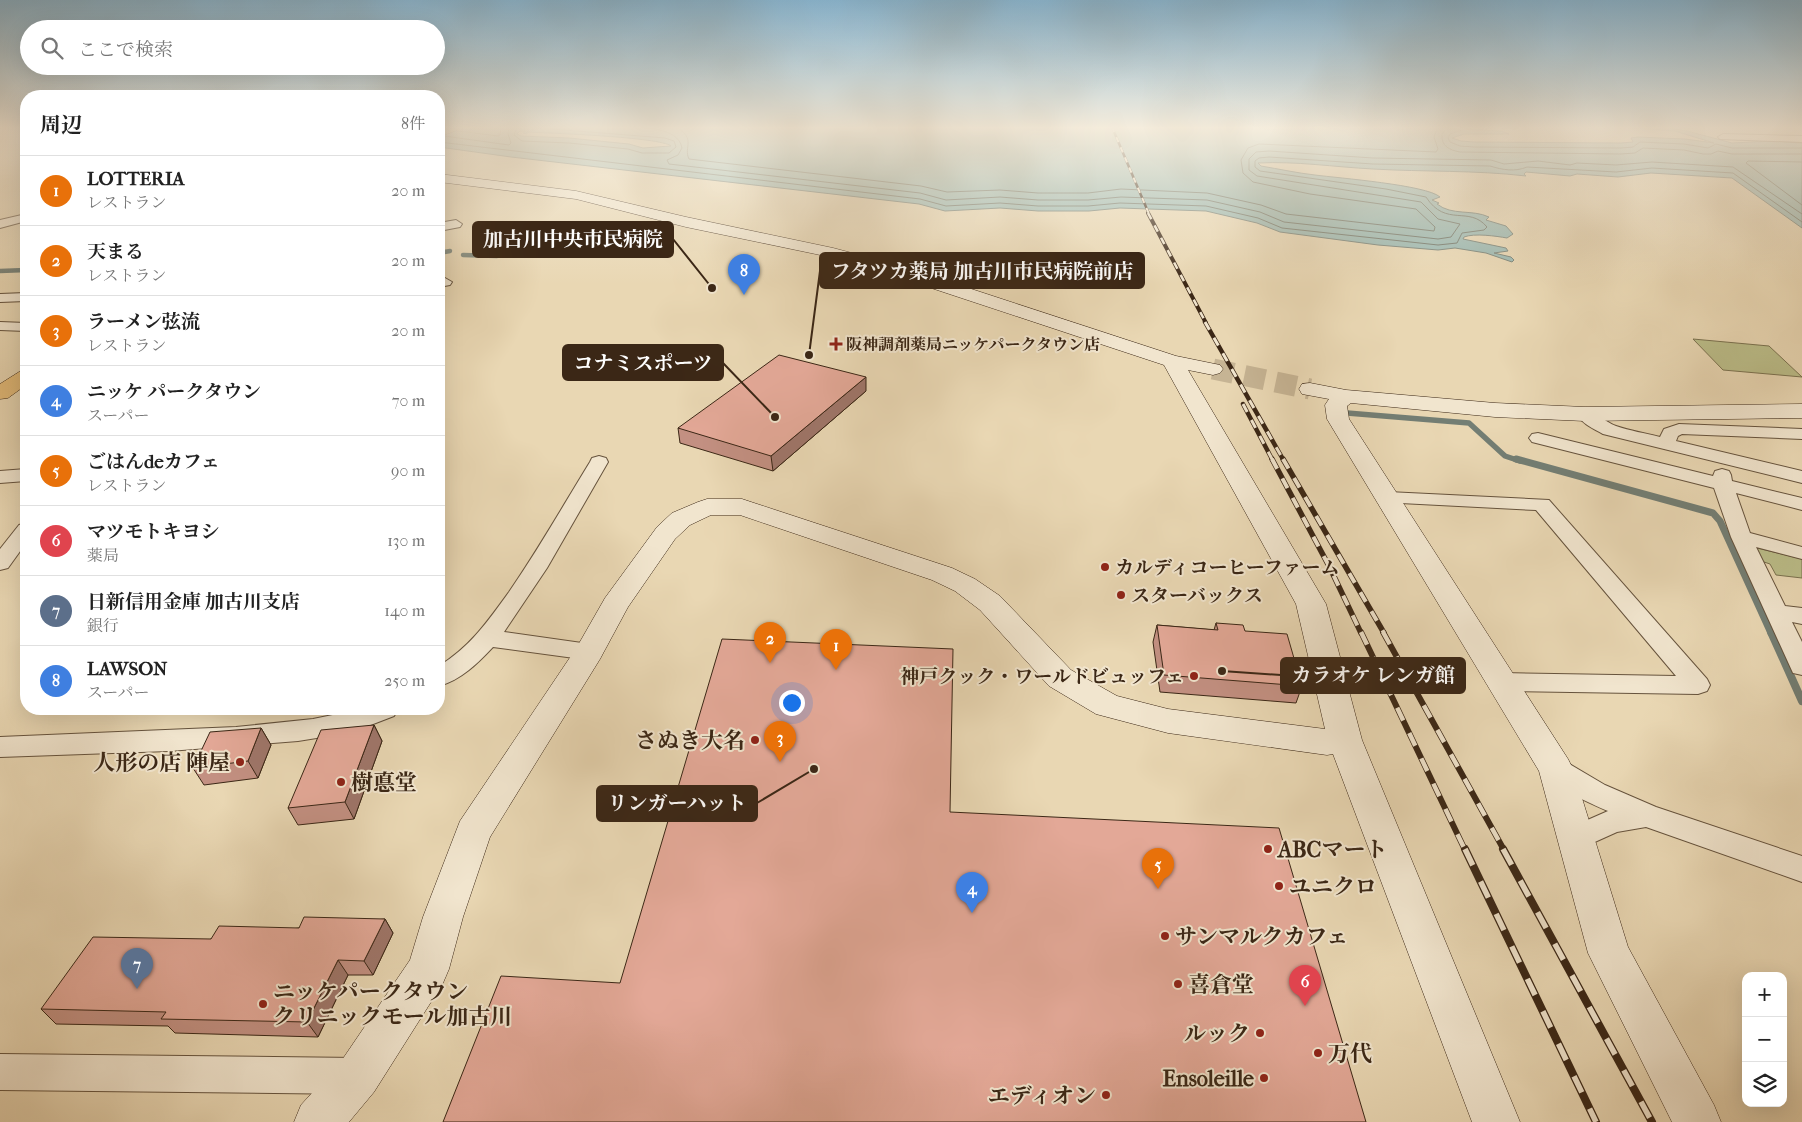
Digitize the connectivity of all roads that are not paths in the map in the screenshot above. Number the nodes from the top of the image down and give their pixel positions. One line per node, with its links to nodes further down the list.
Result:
1 (450, 179): 10 (street)
2 (20, 219): 3 (street)
3 (0, 224)
4 (456, 224): 5 (street)
5 (445, 226)
6 (20, 297): 7 (street)
7 (0, 298)
8 (0, 326): 9 (street)
9 (20, 327)
10 (1172, 360): 11 (street); 39 (street)
11 (1213, 369)
12 (1310, 389): 13 (street)
13 (1346, 396): 15 (street); 25 (street)
14 (1802, 411): 15 (street)
15 (1584, 414): 18 (street)
16 (1802, 434): 18 (street)
17 (1538, 438): 24 (street)
18 (1666, 443): 19 (street)
19 (1721, 457): 23 (street); 24 (street)
20 (599, 462): 33 (street)
21 (20, 475): 22 (street)
22 (0, 477)
23 (1802, 477)
24 (1723, 485): 26 (street); 28 (street)
25 (1388, 498): 37 (street); 37 (street)
26 (1802, 504)
27 (20, 537): 30 (street)
28 (1741, 537): 29 (street); 31 (street)
29 (1802, 553)
30 (0, 563)
31 (1775, 612): 32 (street); 35 (street)
32 (1802, 616)
33 (488, 638): 34 (street); 36 (street)
34 (589, 652): 39 (street); 46 (street)
35 (1802, 667)
36 (445, 673)
37 (1502, 682): 41 (street)
38 (370, 715): 40 (street)
39 (1345, 740): 48 (street)
40 (0, 746)
41 (1556, 769): 42 (street); 43 (street)
42 (1646, 815): 43 (street); 44 (street)
43 (1577, 838): 49 (street)
44 (1802, 869)
45 (0, 1072): 46 (street)
46 (358, 1076): 47 (street)
47 (318, 1122)
48 (1496, 1122)
49 (1697, 1122)

